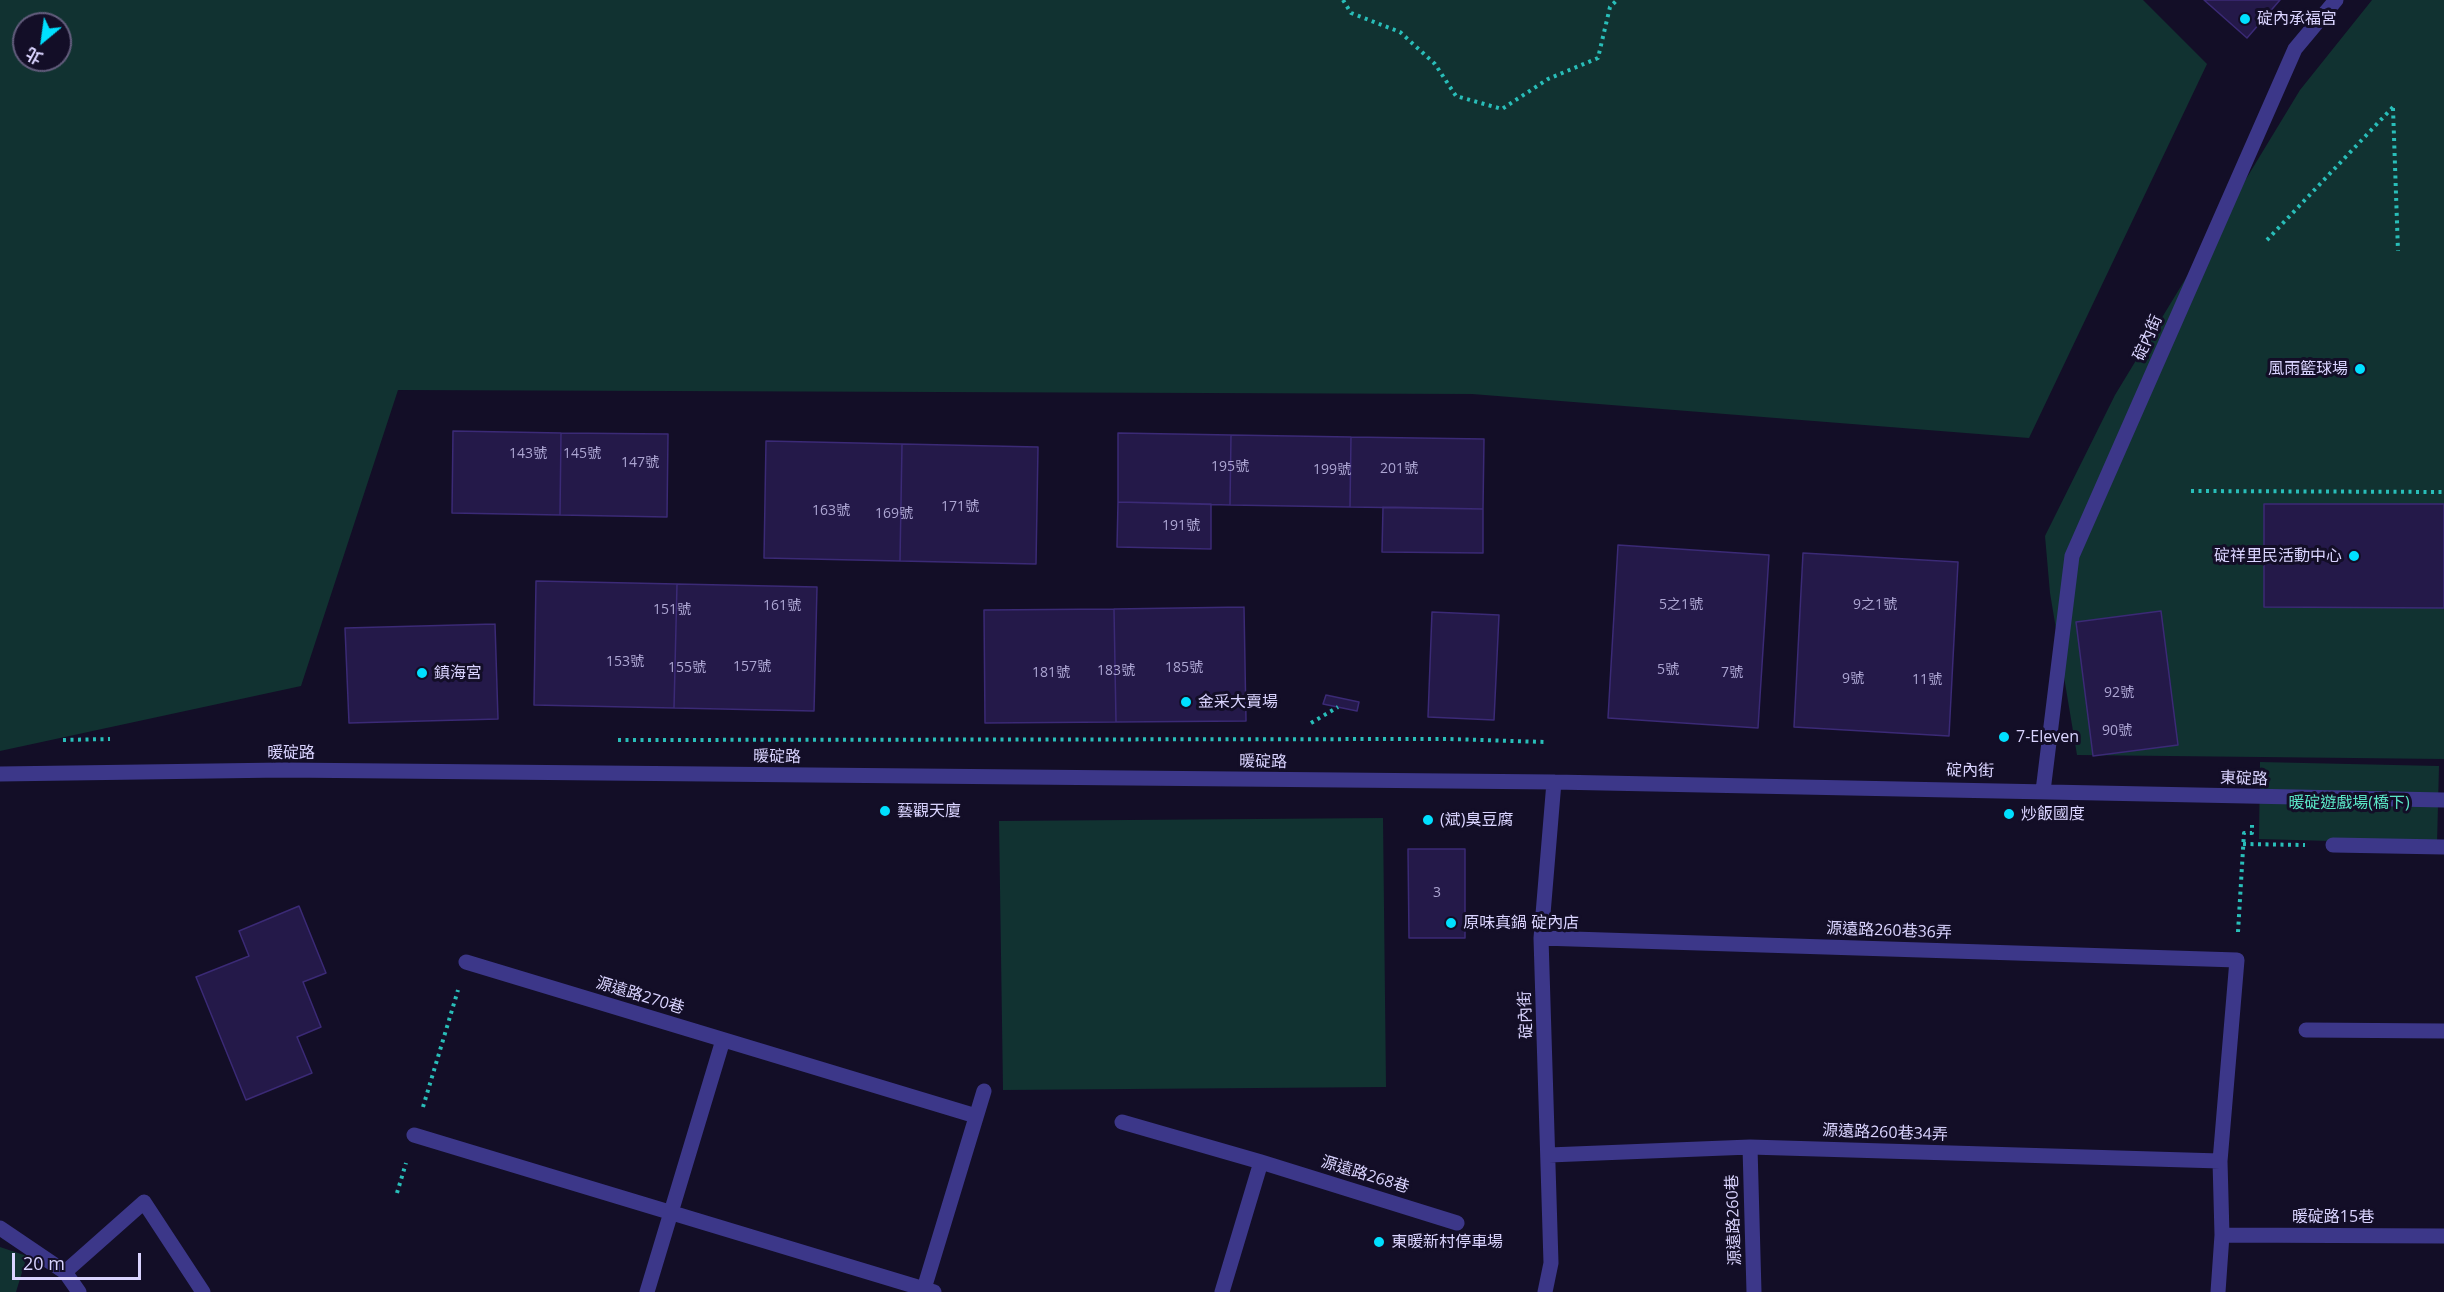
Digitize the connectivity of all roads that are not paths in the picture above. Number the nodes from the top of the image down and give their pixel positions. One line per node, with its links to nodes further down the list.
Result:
1 (2336, 0): 4 (street, 碇內街)
2 (0, 774): 3 (street, 暖碇路)
3 (1554, 782): 4 (street, 碇內街); 8 (street, 碇內街)
4 (2043, 791): 5 (street, 東碇路)
5 (2444, 800)
6 (2333, 845): 7 (street)
7 (2444, 847)
8 (1541, 938): 18 (street, 碇內街); 19 (street, 源遠路260巷36弄)
9 (466, 962): 12 (street, 源遠路270巷)
10 (2306, 1030): 11 (street)
11 (2444, 1031)
12 (723, 1040): 14 (street, 源遠路270巷); 21 (street)
13 (984, 1091): 14 (street)
14 (976, 1116): 27 (street)
15 (1122, 1122): 20 (street, 源遠路268巷)
16 (414, 1135): 21 (street)
17 (1750, 1148): 18 (street, 源遠路260巷34弄); 19 (street, 源遠路260巷34弄); 33 (street, 源遠路260巷)
18 (1549, 1155): 32 (street, 碇內街)
19 (2220, 1161): 24 (street)
20 (1262, 1162): 22 (street, 源遠路268巷); 31 (street)
21 (671, 1212): 27 (street); 30 (street)
22 (1457, 1223)
23 (0, 1228): 26 (street)
24 (2222, 1235): 25 (street, 暖碇路15巷); 34 (street)
25 (2444, 1236)
26 (65, 1272): 28 (street); 29 (street)
27 (927, 1291)
28 (79, 1292)
29 (203, 1292)
30 (647, 1292)
31 (1222, 1292)
32 (1545, 1292)
33 (1754, 1292)
34 (2218, 1292)

